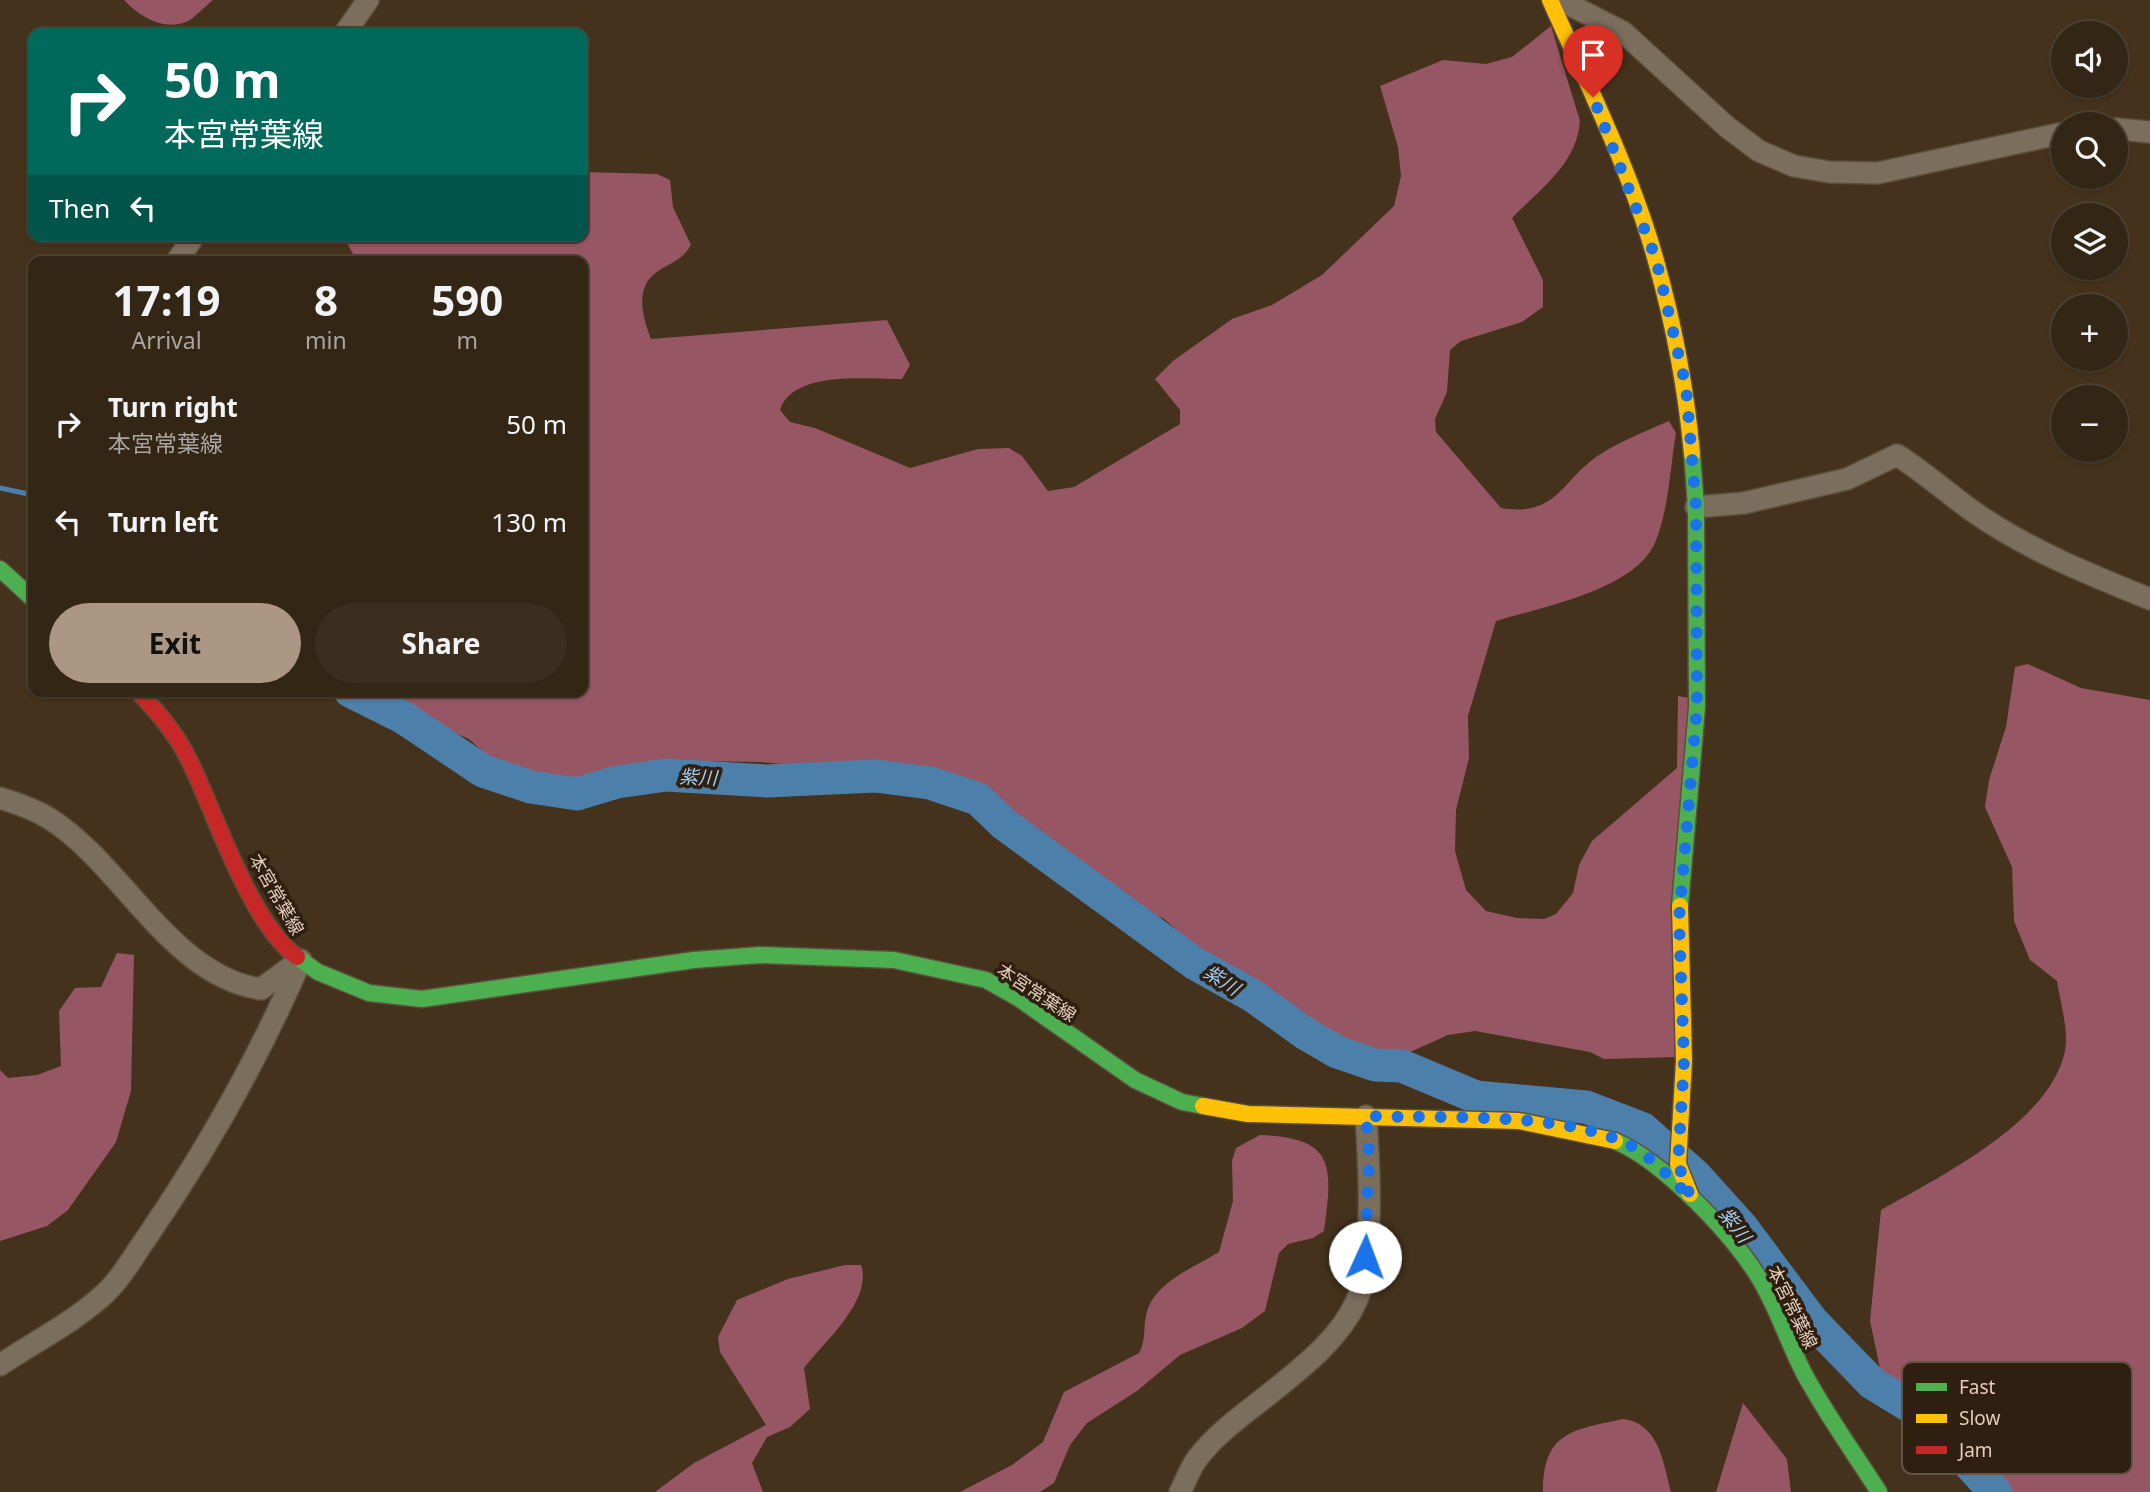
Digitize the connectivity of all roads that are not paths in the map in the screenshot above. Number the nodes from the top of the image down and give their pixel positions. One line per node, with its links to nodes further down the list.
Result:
1 (368, 0): 4 (street)
2 (1550, 0): 8 (main road)
3 (1560, 0): 7 (street)
4 (348, 28)
5 (2128, 130): 6 (street)
6 (2150, 132)
7 (2051, 136)
8 (1696, 507): 11 (street); 16 (main road)
9 (0, 569): 10 (main road)
10 (28, 594)
11 (2150, 599)
12 (144, 697): 14 (main road, 本宮常葉線)
13 (0, 798): 14 (street)
14 (301, 960): 15 (main road, 本宮常葉線); 17 (street)
15 (1366, 1116): 16 (main road, 本宮常葉線); 18 (street)
16 (1691, 1198): 19 (main road, 本宮常葉線)
17 (0, 1365)
18 (1180, 1492)
19 (1879, 1492)

